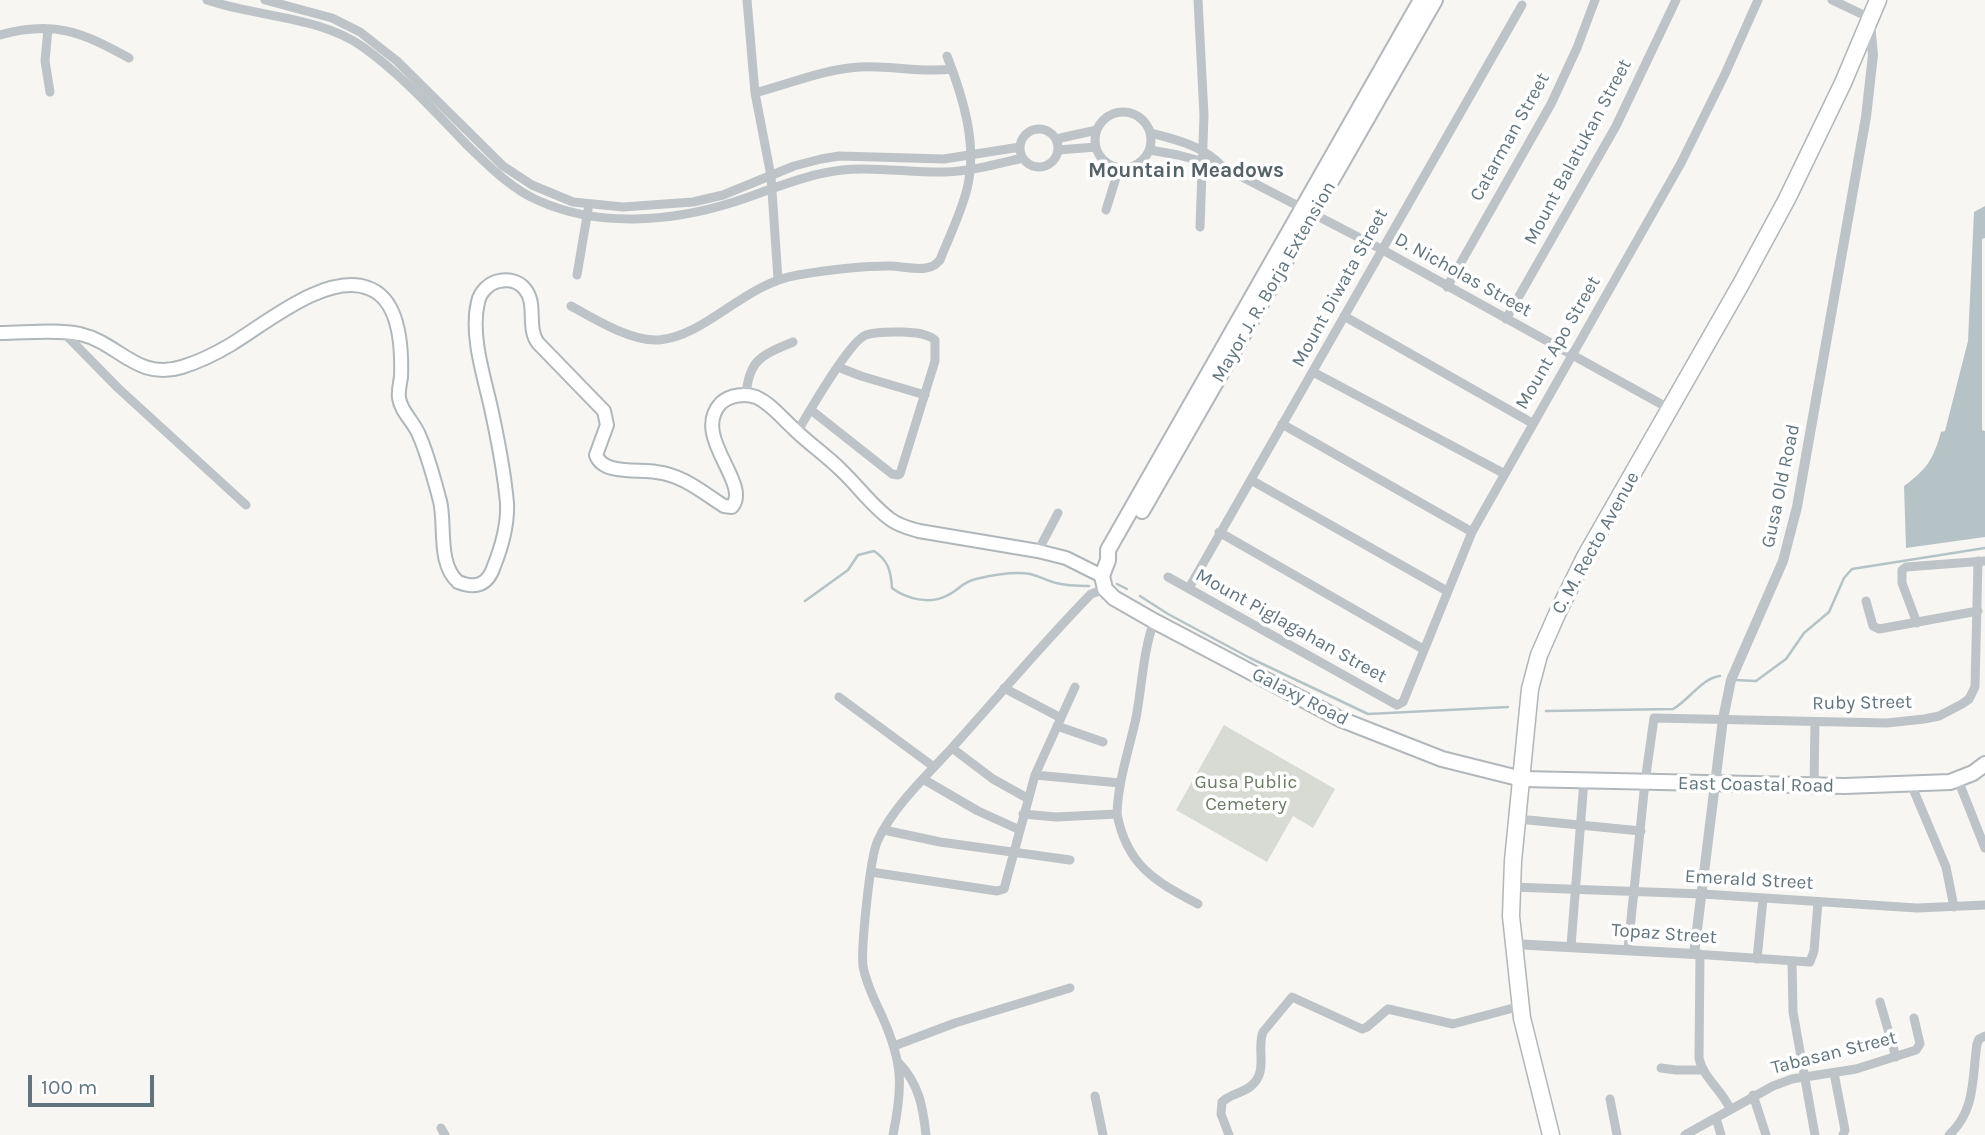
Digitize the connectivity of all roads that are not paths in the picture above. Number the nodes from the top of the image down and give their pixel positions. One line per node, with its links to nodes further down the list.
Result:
1 (207, 0): 13 (street)
2 (747, 0): 23 (street)
3 (1198, 0): 32 (street)
4 (1421, 0): 20 (main road, Mayor J. R. Borja Extension)
5 (1435, 0): 20 (main road, Mayor J. R. Borja Extension)
6 (1595, 0): 50 (street, Catarman Street)
7 (1676, 0): 53 (street, Mount Balatukan Street)
8 (1758, 0): 57 (street, Mount Apo Street)
9 (1832, 0): 14 (street)
10 (1878, 0): 14 (highway, C. M. Recto Avenue)
11 (269, 1): 13 (street); 19 (street)
12 (1521, 5): 47 (street, Mount Diwata Street)
13 (271, 16): 19 (street)
14 (1870, 18): 62 (highway, C. M. Recto Avenue); 88 (street, Gusa Old Road)
15 (48, 29): 16 (street); 18 (street); 22 (street)
16 (0, 35)
17 (947, 56): 21 (street)
18 (129, 58)
19 (394, 65): 27 (street); 33 (street)
20 (1390, 67): 44 (main road, Mayor J. R. Borja Extension)
21 (952, 69): 23 (street); 34 (street)
22 (50, 92)
23 (755, 93): 40 (street)
24 (1097, 130): 25 (street); 26 (street); 29 (street)
25 (1151, 133): 31 (street); 32 (street)
26 (1056, 139): 28 (street); 30 (street)
27 (482, 143): 33 (street); 42 (street)
28 (1020, 147): 34 (street); 35 (street)
29 (1096, 147): 30 (street); 38 (street)
30 (1058, 150): 35 (street)
31 (1150, 150): 36 (street); 38 (street)
32 (1204, 150): 36 (street); 37 (street)
33 (475, 152): 45 (street)
34 (972, 156): 39 (street); 40 (street)
35 (1023, 158): 39 (street)
36 (1203, 163): 37 (street); 46 (street)
37 (1223, 167): 44 (street, D. Nicholas Street)
38 (1119, 168): 43 (street)
39 (970, 170): 41 (street); 49 (street)
40 (771, 176): 41 (street); 42 (street)
41 (772, 189): 45 (street); 49 (street)
42 (588, 205): 45 (street)
43 (1106, 210)
44 (1307, 210): 47 (street, D. Nicholas Street); 76 (main road, Mayor J. R. Borja Extension)
45 (587, 216): 48 (street)
46 (1200, 226)
47 (1381, 249): 50 (street, D. Nicholas Street); 52 (street, Mount Diwata Street)
48 (577, 275)
49 (778, 279): 51 (street)
50 (1447, 287): 53 (street, D. Nicholas Street)
51 (570, 306)
52 (1344, 316): 59 (street, Mount Diwata Street); 64 (street)
53 (1506, 319): 57 (street, D. Nicholas Street)
54 (63, 332): 55 (main road); 60 (main road); 69 (street)
55 (0, 333)
56 (793, 342): 60 (street)
57 (1571, 354): 62 (street, D. Nicholas Street); 64 (street, Mount Apo Street)
58 (838, 367): 61 (street); 61 (street); 63 (street)
59 (1313, 372): 65 (street, Mount Diwata Street); 67 (street)
60 (746, 395): 66 (main road)
61 (925, 395): 63 (street)
62 (1670, 409): 97 (highway, C. M. Recto Avenue)
63 (811, 410): 66 (street)
64 (1532, 423): 67 (street, Mount Apo Street)
65 (1283, 424): 68 (street, Mount Diwata Street); 71 (street)
66 (797, 432): 73 (main road)
67 (1505, 474): 71 (street, Mount Apo Street)
68 (1251, 480): 72 (street, Mount Diwata Street); 78 (street)
69 (246, 505)
70 (1058, 513): 73 (street)
71 (1472, 532): 78 (street, Mount Apo Street)
72 (1219, 533): 77 (street, Mount Diwata Street); 83 (street)
73 (1038, 551): 76 (main road)
74 (1981, 561): 80 (street, Ruby Street); 82 (street)
75 (1168, 577): 77 (street, Mount Piglagahan Street)
76 (1104, 582): 81 (main road, Galaxy Road); 85 (street)
77 (1189, 588): 87 (street, Mount Piglagahan Street)
78 (1447, 591): 83 (street, Mount Apo Street)
79 (1866, 601): 82 (street)
80 (1978, 611): 82 (street); 90 (street, Ruby Street)
81 (1154, 621): 97 (main road, Galaxy Road); 101 (street)
82 (1917, 623)
83 (1423, 649): 87 (street, Mount Apo Street)
84 (1075, 687): 89 (street)
85 (1004, 688): 89 (street); 92 (street)
86 (839, 697): 94 (street)
87 (1397, 705)
88 (1723, 719): 90 (street, Ruby Street); 100 (street, Ruby Street); 103 (street, Gusa Old Road)
89 (1059, 722): 91 (street); 95 (street)
90 (1815, 722): 104 (street)
91 (1103, 742)
92 (952, 748): 94 (street); 105 (street)
93 (1985, 764): 99 (main road, East Coastal Road)
94 (934, 767): 96 (street)
95 (1035, 775): 101 (street); 105 (street)
96 (923, 779): 110 (street); 111 (street)
97 (1522, 779): 98 (main road, East Coastal Road); 108 (highway, C. M. Recto Avenue)
98 (1584, 780): 100 (main road, East Coastal Road); 109 (street)
99 (1958, 780): 102 (main road, East Coastal Road); 113 (street)
100 (1645, 782): 103 (main road, East Coastal Road); 112 (street)
101 (1120, 783): 107 (street)
102 (1911, 783): 104 (main road, East Coastal Road); 125 (street)
103 (1715, 784): 104 (main road, East Coastal Road); 120 (street, Gusa Old Road)
104 (1815, 785)
105 (1027, 798): 106 (street)
106 (1023, 814): 107 (street); 111 (street)
107 (1117, 814): 123 (street)
108 (1518, 819): 109 (street); 117 (highway, C. M. Recto Avenue)
109 (1580, 826): 112 (street); 118 (street)
110 (884, 830): 114 (street); 116 (street)
111 (1020, 830): 114 (street)
112 (1641, 831): 119 (street)
113 (1985, 848)
114 (1014, 851): 115 (street); 116 (street)
115 (1070, 860)
116 (872, 872): 137 (street)
117 (1511, 887): 118 (street, Emerald Street); 126 (highway, C. M. Recto Avenue)
118 (1575, 890): 119 (street, Emerald Street); 127 (street)
119 (1635, 892): 120 (street, Emerald Street); 128 (street)
120 (1703, 894): 121 (street, Emerald Street); 129 (street, Gusa Old Road)
121 (1763, 899): 122 (street, Emerald Street); 130 (street)
122 (1818, 902): 125 (street, Emerald Street); 131 (street, Topaz Street)
123 (1198, 904)
124 (1985, 905): 125 (street, Emerald Street)
125 (1954, 907)
126 (1513, 944): 127 (street, Topaz Street); 134 (highway, C. M. Recto Avenue)
127 (1571, 946): 128 (street, Topaz Street)
128 (1628, 949): 129 (street, Topaz Street)
129 (1697, 954): 130 (street, Topaz Street); 141 (street)
130 (1757, 959): 131 (street, Topaz Street)
131 (1792, 961): 143 (street)
132 (1070, 988): 137 (street)
133 (1880, 1002): 138 (street)
134 (1521, 1006): 152 (street); 153 (highway, C. M. Recto Avenue)
135 (1914, 1018): 138 (street, Tabasan Street)
136 (1985, 1036): 160 (street)
137 (894, 1046): 139 (street)
138 (1896, 1057): 142 (street, Tabasan Street)
139 (898, 1062): 149 (street); 150 (street)
140 (1661, 1068): 141 (street)
141 (1703, 1070): 147 (street)
142 (1834, 1073): 143 (street, Tabasan Street); 159 (street)
143 (1805, 1077): 144 (street, Tabasan Street); 158 (street)
144 (1753, 1095): 147 (street, Tabasan Street); 157 (street)
145 (1095, 1096): 151 (street)
146 (1610, 1099): 154 (street)
147 (1730, 1110): 148 (street, Tabasan Street)
148 (1716, 1118): 155 (street, Tabasan Street); 156 (street)
149 (892, 1135)
150 (926, 1135)
151 (1104, 1135)
152 (1229, 1135)
153 (1551, 1135)
154 (1617, 1135)
155 (1685, 1135)
156 (1721, 1135)
157 (1766, 1135)
158 (1815, 1135)
159 (1843, 1135)
160 (1949, 1135)

